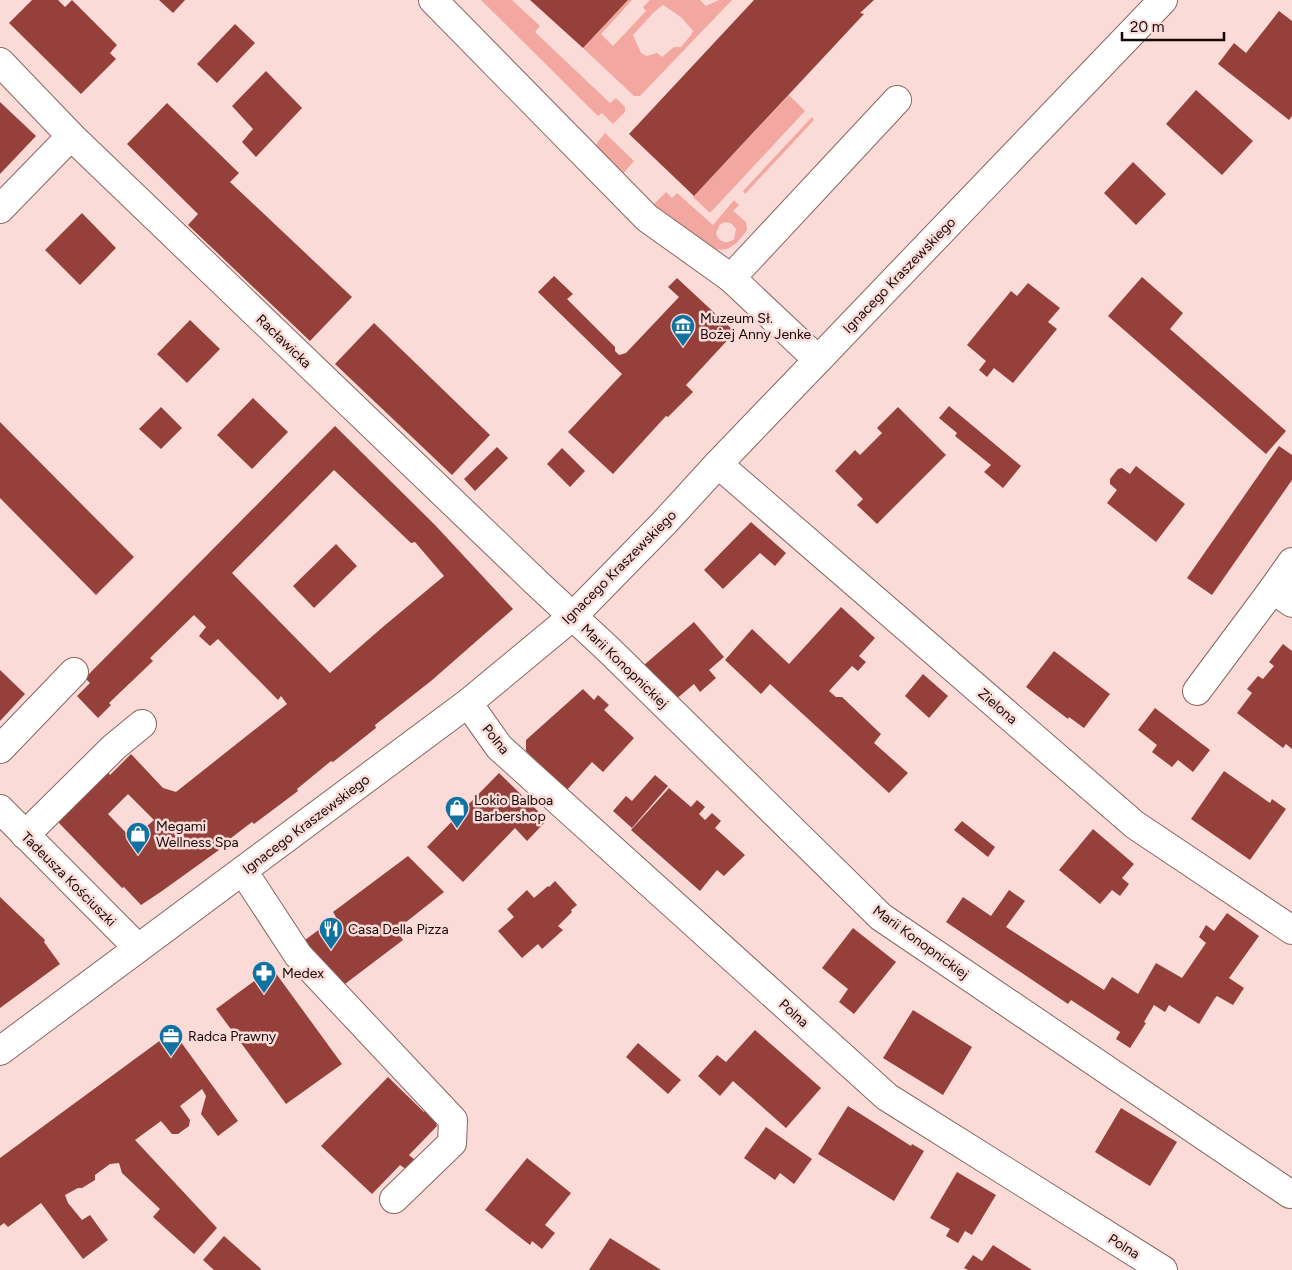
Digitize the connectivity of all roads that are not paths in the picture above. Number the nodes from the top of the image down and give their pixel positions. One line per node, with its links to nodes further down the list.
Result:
1 (433, 0): 7 (street)
2 (1163, 0): 8 (street, Ignacego Kraszewskiego)
3 (0, 62): 5 (street, Racławicka)
4 (896, 100): 7 (street)
5 (70, 136): 6 (street); 12 (street, Racławicka)
6 (0, 210)
7 (731, 278): 8 (street)
8 (818, 360): 9 (street, Ignacego Kraszewskiego)
9 (718, 464): 12 (street, Ignacego Kraszewskiego); 21 (street, Zielona)
10 (1292, 562): 11 (street)
11 (1282, 596): 14 (street)
12 (573, 616): 15 (street, Ignacego Kraszewskiego); 24 (street, Marii Konopnickiej)
13 (74, 672): 17 (street)
14 (1197, 691)
15 (468, 703): 20 (street, Ignacego Kraszewskiego); 26 (street, Polna)
16 (142, 724): 19 (street)
17 (0, 749)
18 (0, 809): 19 (street, Tadeusza Kościuszki)
19 (25, 835): 22 (street, Tadeusza Kościuszki)
20 (243, 872): 22 (street, Ignacego Kraszewskiego); 25 (street)
21 (1292, 930)
22 (138, 948): 23 (street, Ignacego Kraszewskiego)
23 (0, 1051)
24 (1290, 1194)
25 (394, 1199)
26 (1163, 1270)

